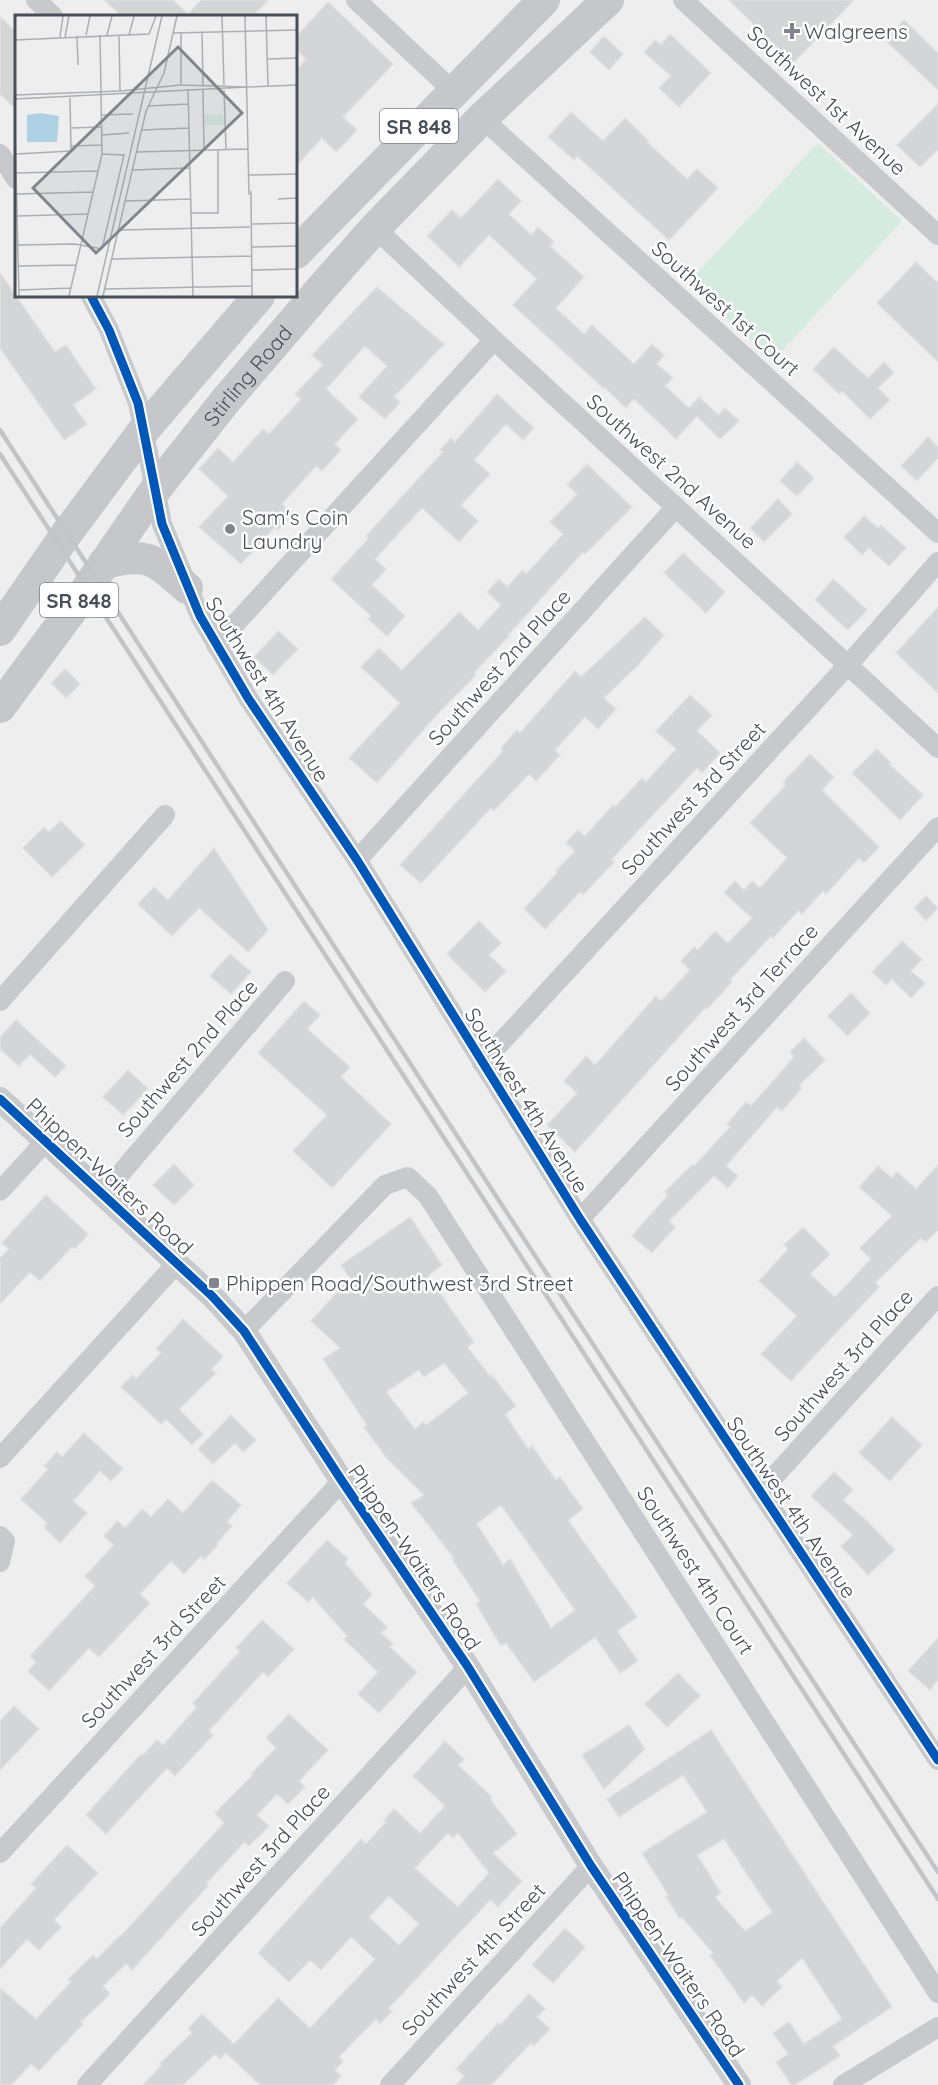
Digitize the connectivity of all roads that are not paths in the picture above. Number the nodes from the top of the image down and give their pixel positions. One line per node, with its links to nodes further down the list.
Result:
1 (36, 0): 6 (street)
2 (356, 0): 7 (street)
3 (544, 0): 7 (main road, SR 848)
4 (608, 0): 8 (main road, Stirling Road / SR 848)
5 (683, 0): 12 (street, Southwest 1st Avenue)
6 (52, 15)
7 (453, 91): 13 (main road, SR 848)
8 (482, 118): 11 (main road, Stirling Road / SR 848); 20 (street, Southwest 1st Court)
9 (0, 154): 10 (street)
10 (15, 177)
11 (375, 228): 16 (street, Southwest 2nd Avenue); 18 (main road, Stirling Road / SR 848)
12 (938, 235)
13 (297, 249)
14 (92, 297): 17 (street, Southwest 4th Avenue)
15 (258, 297): 17 (main road, Stirling Road / SR 848)
16 (494, 340): 19 (street, Southwest 2nd Avenue); 25 (street)
17 (143, 431): 18 (street, Southwest 4th Avenue); 24 (main road, Stirling Road / SR 848)
18 (155, 490): 22 (main road, Stirling Road / SR 848); 23 (street, Southwest 4th Avenue)
19 (676, 507): 26 (street, Southwest 2nd Avenue); 31 (street, Southwest 2nd Place)
20 (938, 533)
21 (938, 562): 26 (street, Southwest 3rd Street)
22 (104, 563): 23 (main road); 27 (main road, Stirling Road / SR 848)
23 (187, 588): 25 (street, Southwest 4th Avenue)
24 (0, 630)
25 (216, 645): 31 (street, Southwest 4th Avenue)
26 (848, 665): 28 (street, Southwest 2nd Avenue); 34 (street, Southwest 3rd Street)
27 (0, 707)
28 (938, 748)
29 (165, 815): 33 (street)
30 (938, 827): 39 (street, Southwest 3rd Terrace)
31 (357, 860): 34 (street, Southwest 4th Avenue)
32 (285, 981): 38 (street, Southwest 2nd Place)
33 (0, 1001)
34 (482, 1063): 39 (street, Southwest 4th Avenue)
35 (0, 1099): 36 (street, Phippen-Waiters Road)
36 (46, 1141): 37 (street); 38 (street, Phippen-Waiters Road)
37 (0, 1191)
38 (103, 1194): 40 (street, Phippen-Waiters Road)
39 (580, 1219): 45 (street, Southwest 4th Avenue)
40 (177, 1263): 42 (street, Phippen-Waiters Road); 43 (street)
41 (938, 1296): 45 (street, Southwest 3rd Place)
42 (244, 1331): 44 (street, Phippen-Waiters Road); 52 (street, Southwest 4th Court)
43 (0, 1458)
44 (342, 1481): 48 (street, Phippen-Waiters Road); 50 (street, Southwest 3rd Street)
45 (760, 1492): 49 (street, Southwest 4th Avenue)
46 (3, 1539): 47 (street)
47 (0, 1563)
48 (468, 1667): 51 (street, Phippen-Waiters Road); 54 (street, Southwest 3rd Place)
49 (936, 1750)
50 (0, 1853)
51 (591, 1866): 55 (street, Southwest 4th Street); 56 (street, Phippen-Waiters Road)
52 (938, 1993)
53 (938, 2027): 57 (street)
54 (87, 2085)
55 (390, 2085)
56 (738, 2085)
57 (843, 2085)

